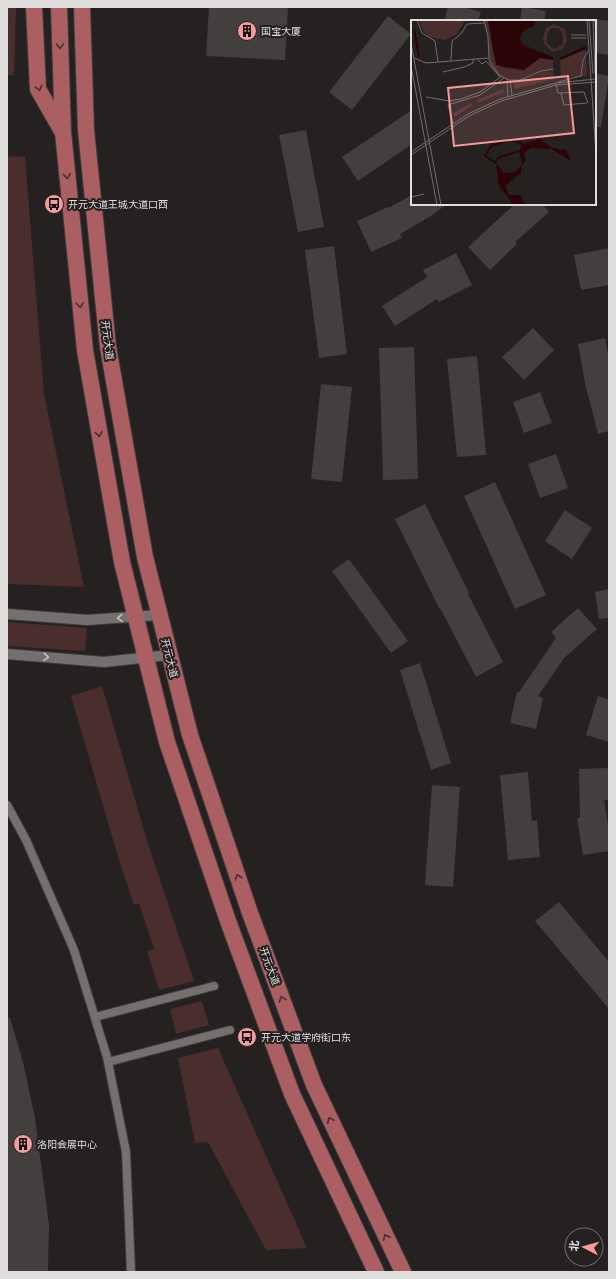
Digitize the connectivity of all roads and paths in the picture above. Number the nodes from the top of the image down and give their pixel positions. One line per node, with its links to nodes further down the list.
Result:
1 (34, 7): 4 (main road, one-way to 4)
2 (59, 7): 4 (main road, one-way to 4)
3 (82, 7): 6 (main road, 开元大道)
4 (63, 132): 7 (main road, one-way to 7)
5 (7, 614): 7 (street, one-way to 5)
6 (159, 615): 7 (street); 9 (main road, 开元大道)
7 (136, 617): 10 (main road)
8 (7, 654): 10 (street, one-way to 10)
9 (169, 655): 10 (street); 18 (main road, 开元大道, one-way to 9)
10 (146, 657): 17 (main road)
11 (7, 805): 13 (street)
12 (214, 986): 13 (street)
13 (95, 1017): 15 (street)
14 (230, 1030): 15 (street)
15 (108, 1062): 16 (street)
16 (131, 1272)
17 (376, 1272)
18 (403, 1272)

